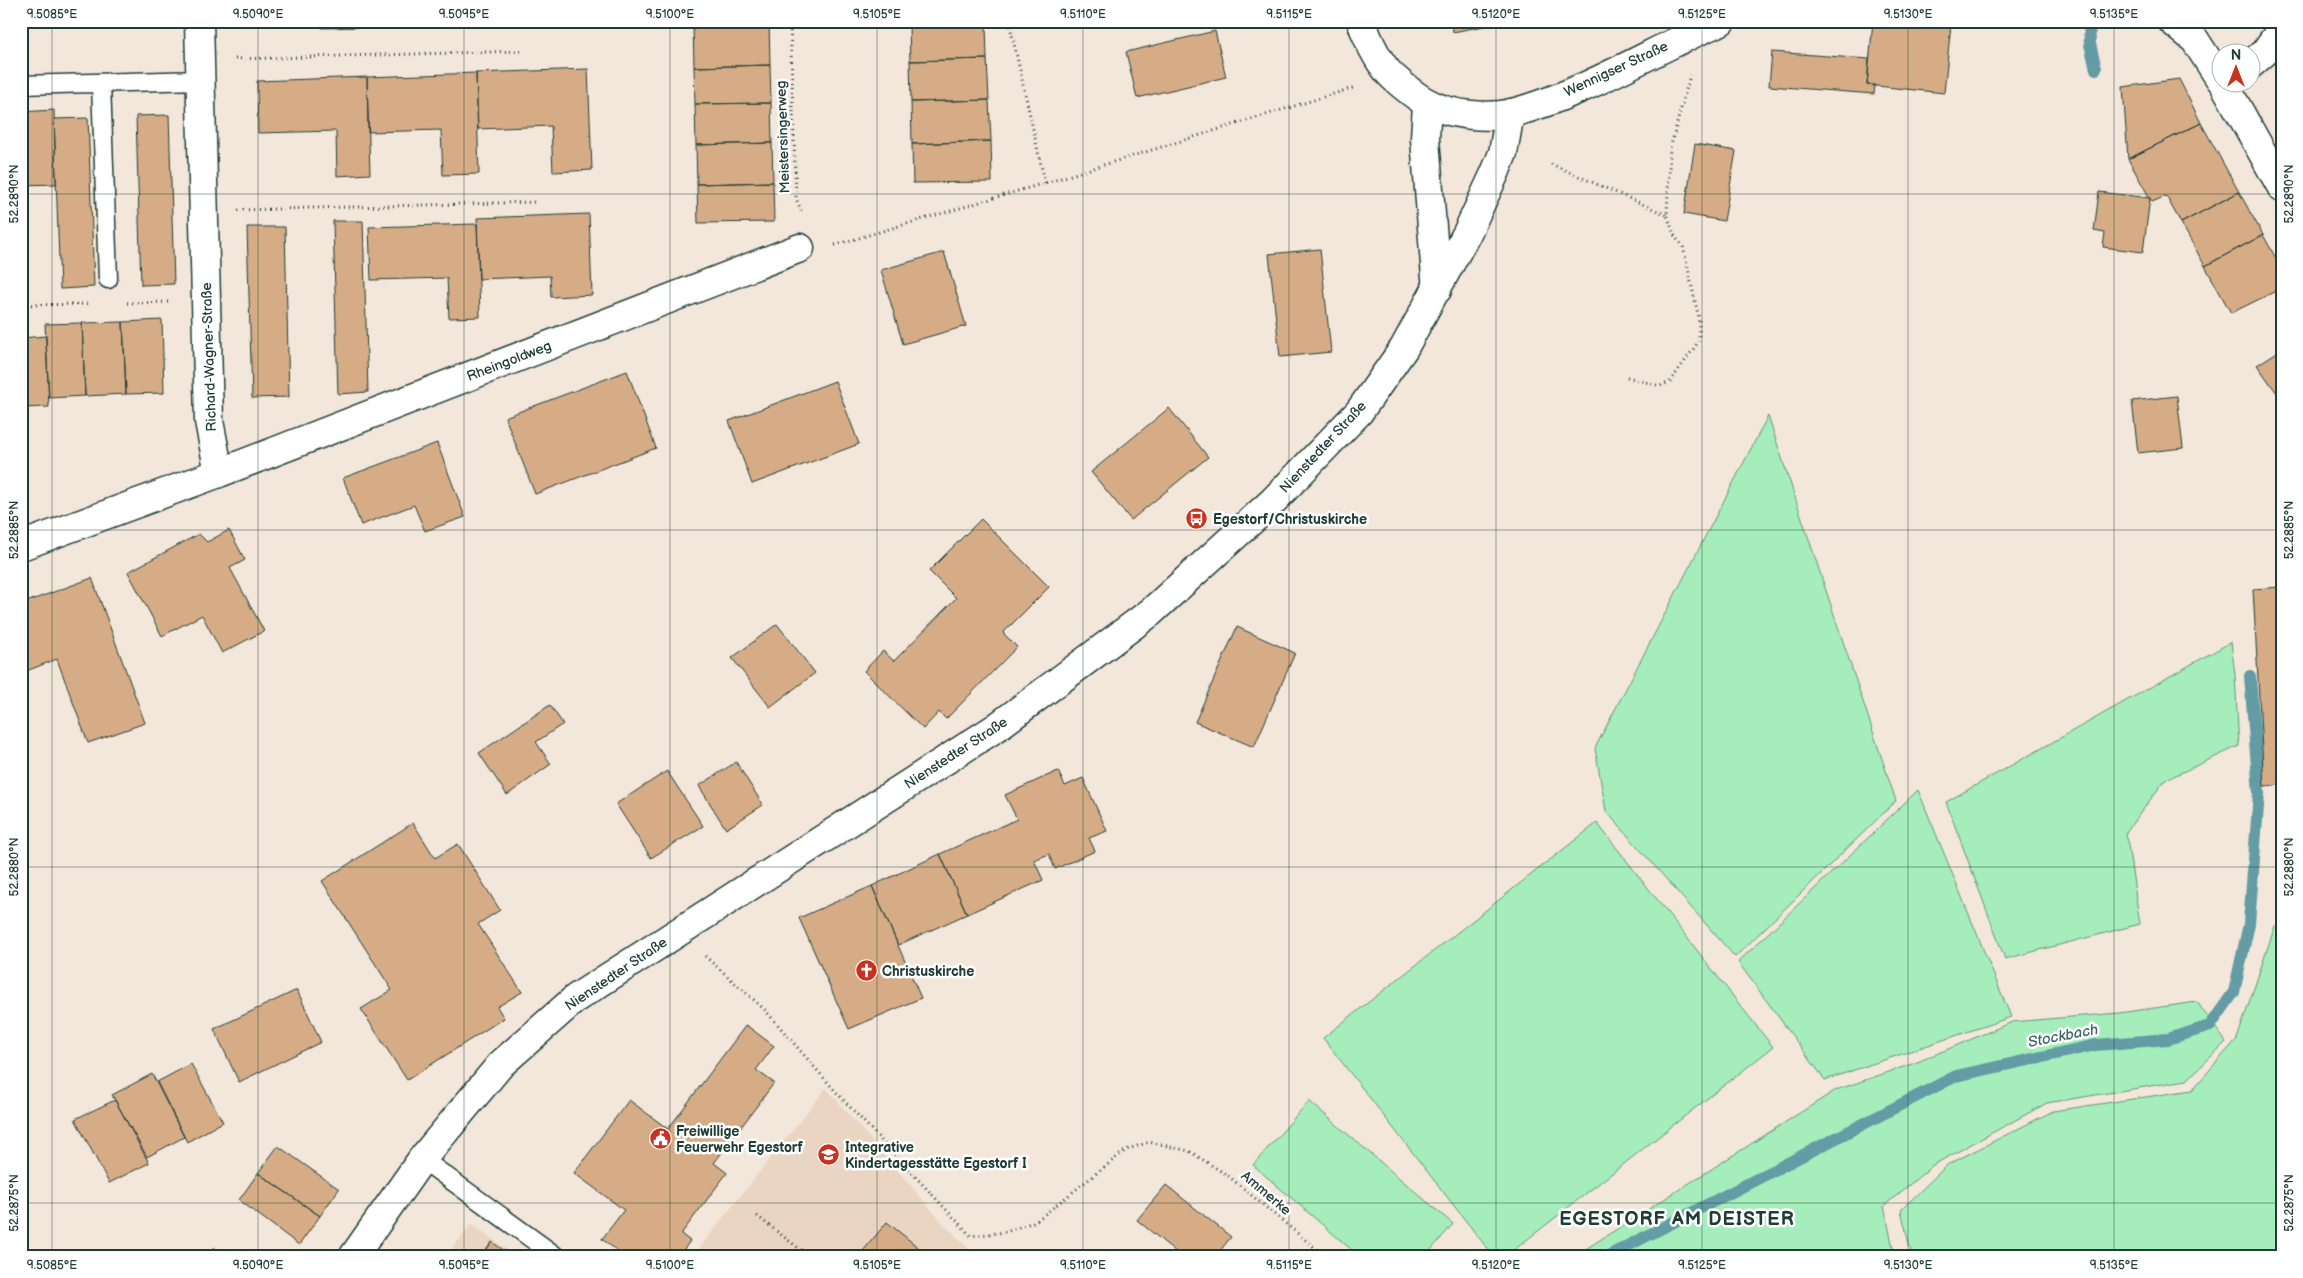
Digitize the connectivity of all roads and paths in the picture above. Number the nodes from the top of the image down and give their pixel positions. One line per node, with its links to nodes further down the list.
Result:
1 (199, 21): 11 (main road, Richard-Wagner-Straße)
2 (790, 21): 25 (path, Meistersingerweg)
3 (1009, 21): 20 (path)
4 (1361, 21): 13 (main road)
5 (1721, 21): 18 (main road, Wennigser Straße)
6 (2172, 21): 10 (main road)
7 (2282, 28): 9 (main road)
8 (523, 51): 11 (path)
9 (2260, 57)
10 (2210, 62)
11 (200, 70): 14 (lane); 23 (main road, Richard-Wagner-Straße)
12 (1690, 75): 24 (path)
13 (1392, 76): 17 (main road, Wennigser Straße); 20 (path)
14 (101, 83): 15 (lane); 26 (lane)
15 (21, 85)
16 (2230, 92): 21 (main road)
17 (1427, 103): 18 (main road, Wennigser Straße); 27 (main road)
18 (1510, 113): 27 (main road, Nienstedter Straße)
19 (1551, 164): 24 (path)
20 (1045, 183): 25 (path)
21 (2282, 188)
22 (536, 202): 23 (path)
23 (205, 211): 29 (main road, Richard-Wagner-Straße)
24 (1667, 215): 28 (path)
25 (800, 248): 29 (main road, Rheingoldweg)
26 (108, 278)
27 (1437, 290): 31 (main road, Nienstedter Straße)
28 (1627, 377)
29 (219, 473): 30 (main road)
30 (21, 546)
31 (678, 932): 32 (main road, Nienstedter Straße); 37 (path, Ammerke)
32 (422, 1158): 34 (main road, Nienstedter Straße); 35 (lane)
33 (757, 1216): 36 (path)
34 (353, 1257)
35 (556, 1257)
36 (810, 1257)
37 (1326, 1257)

